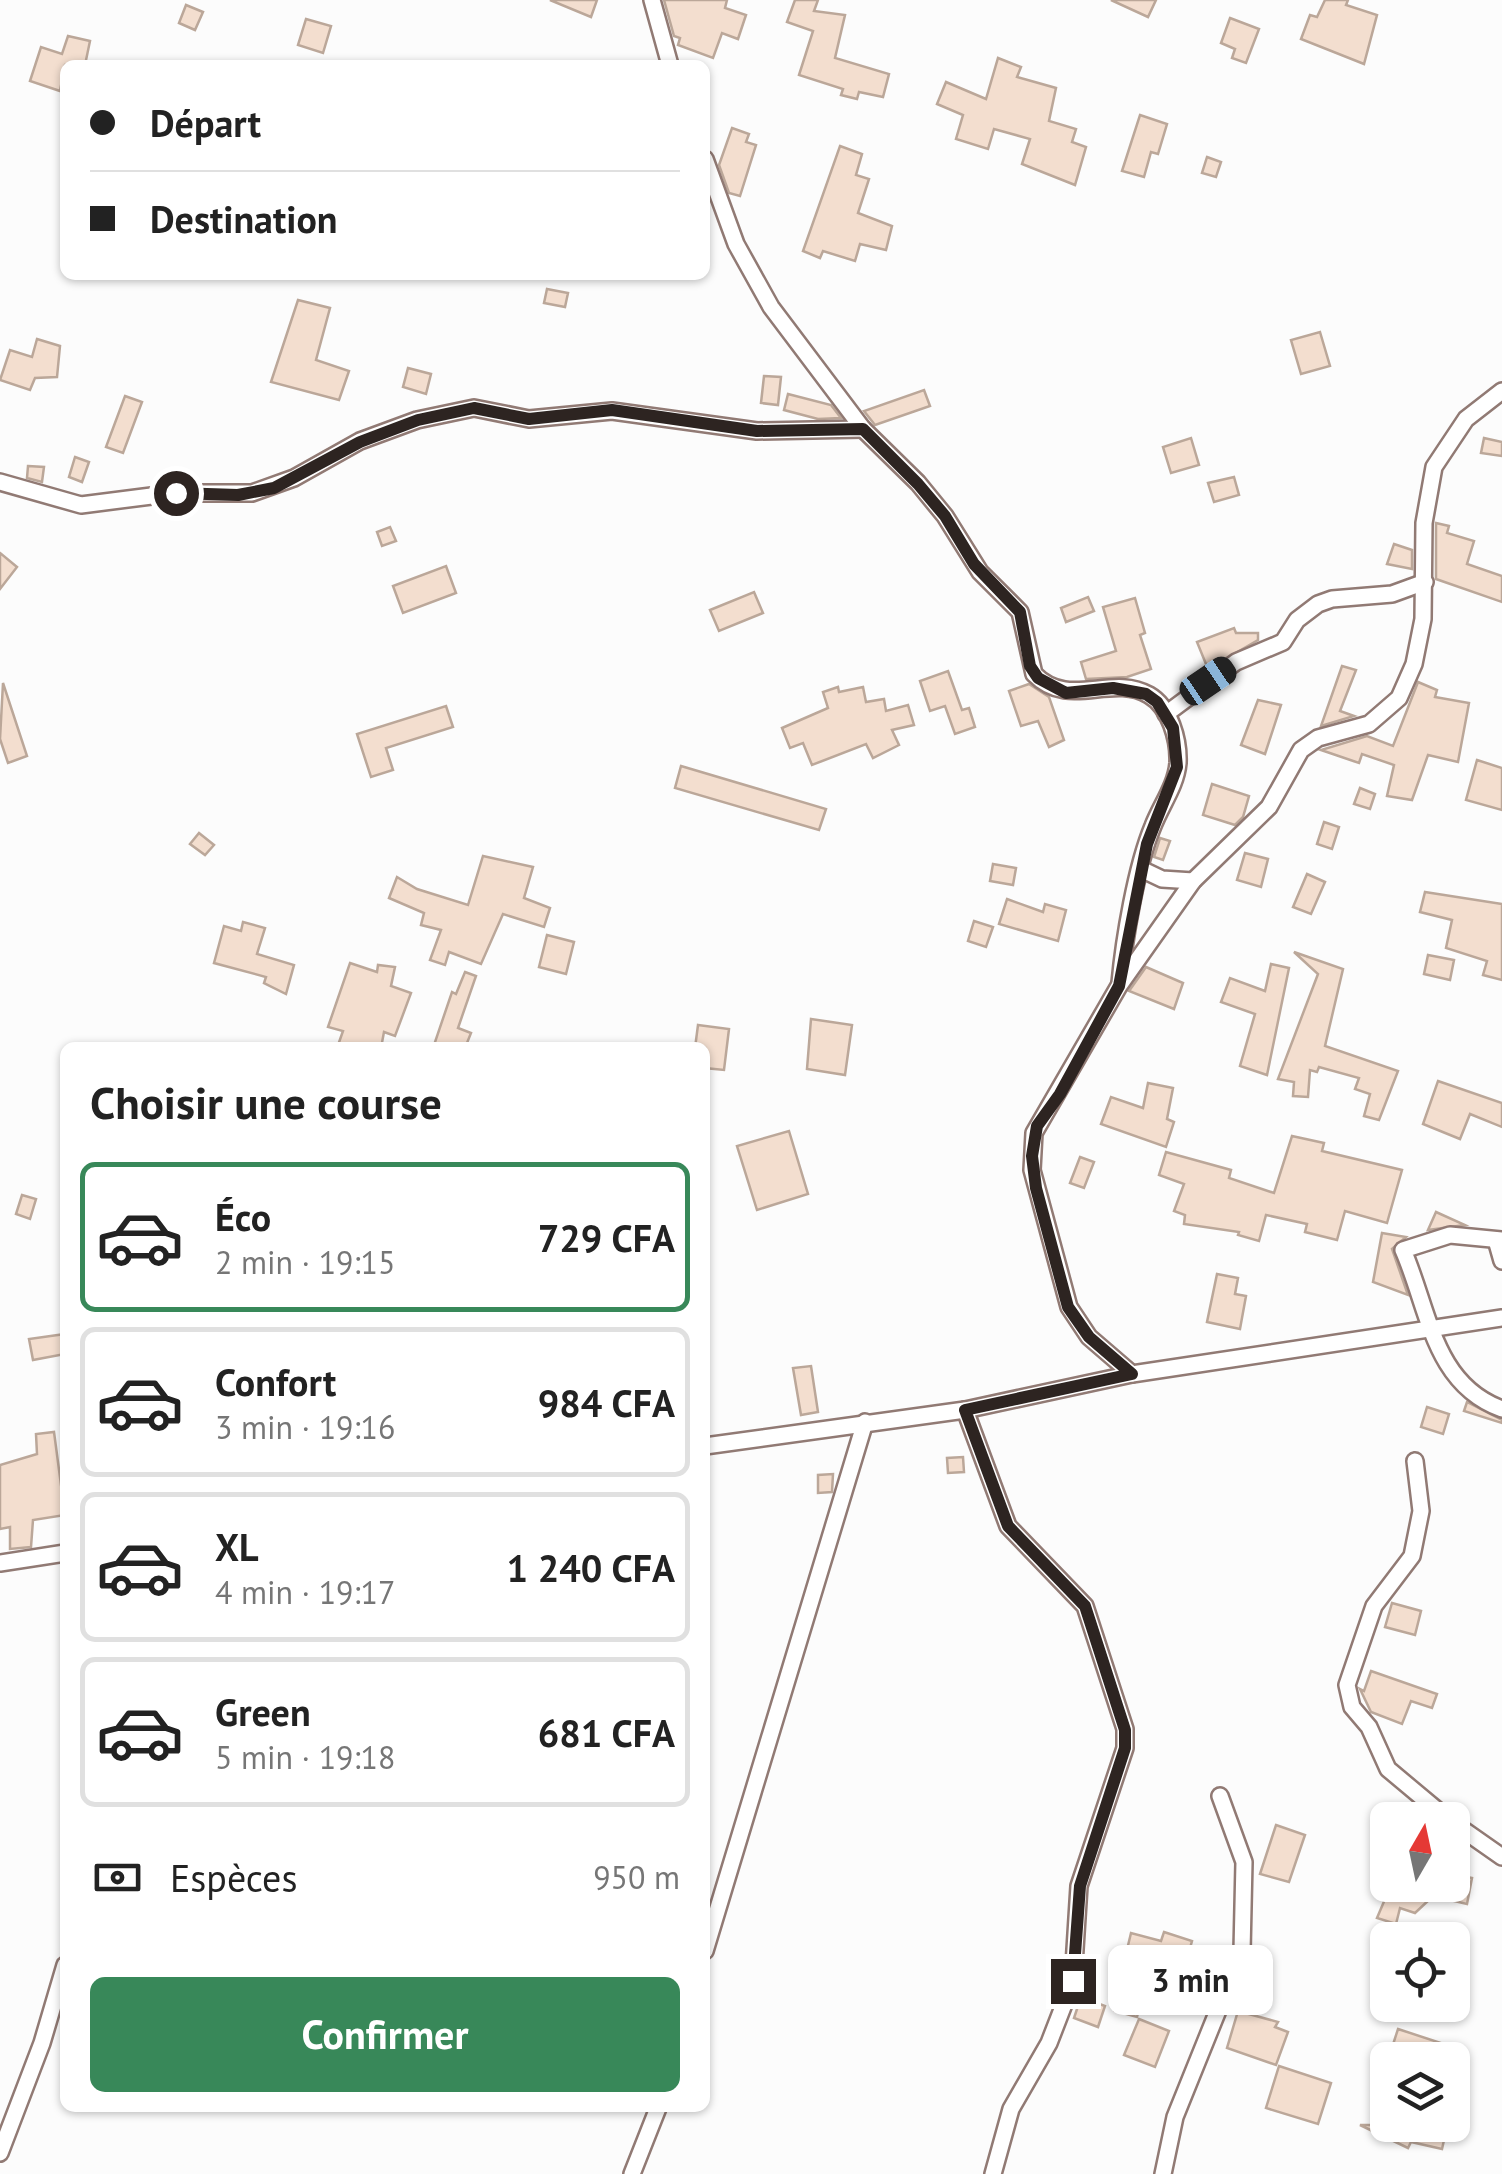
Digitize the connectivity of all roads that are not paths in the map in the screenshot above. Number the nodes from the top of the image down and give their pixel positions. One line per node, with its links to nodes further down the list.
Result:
1 (652, 0): 2 (street)
2 (669, 60)
3 (710, 172): 5 (street)
4 (1502, 391): 7 (street)
5 (863, 429): 6 (street); 8 (street)
6 (0, 482)
7 (1425, 582): 8 (street); 10 (street)
8 (1166, 714): 9 (street)
9 (1142, 869): 10 (street); 11 (street)
10 (1194, 882): 11 (street)
11 (1119, 986): 16 (street)
12 (1499, 1240): 13 (street); 15 (street)
13 (1502, 1261)
14 (1502, 1318): 15 (street)
15 (1429, 1329): 16 (street); 17 (street)
16 (1132, 1374): 18 (street)
17 (1502, 1408)
18 (965, 1410): 19 (street); 33 (street)
19 (865, 1422): 20 (street); 28 (street)
20 (710, 1445)
21 (1415, 1461): 25 (street)
22 (60, 1555): 23 (street)
23 (0, 1564)
24 (1220, 1796): 34 (street)
25 (1428, 1802)
26 (1470, 1835): 27 (street)
27 (1502, 1858)
28 (710, 1934)
29 (60, 1981): 31 (street)
30 (656, 2112): 32 (street)
31 (0, 2153)
32 (632, 2174)
33 (993, 2174)
34 (1163, 2174)

